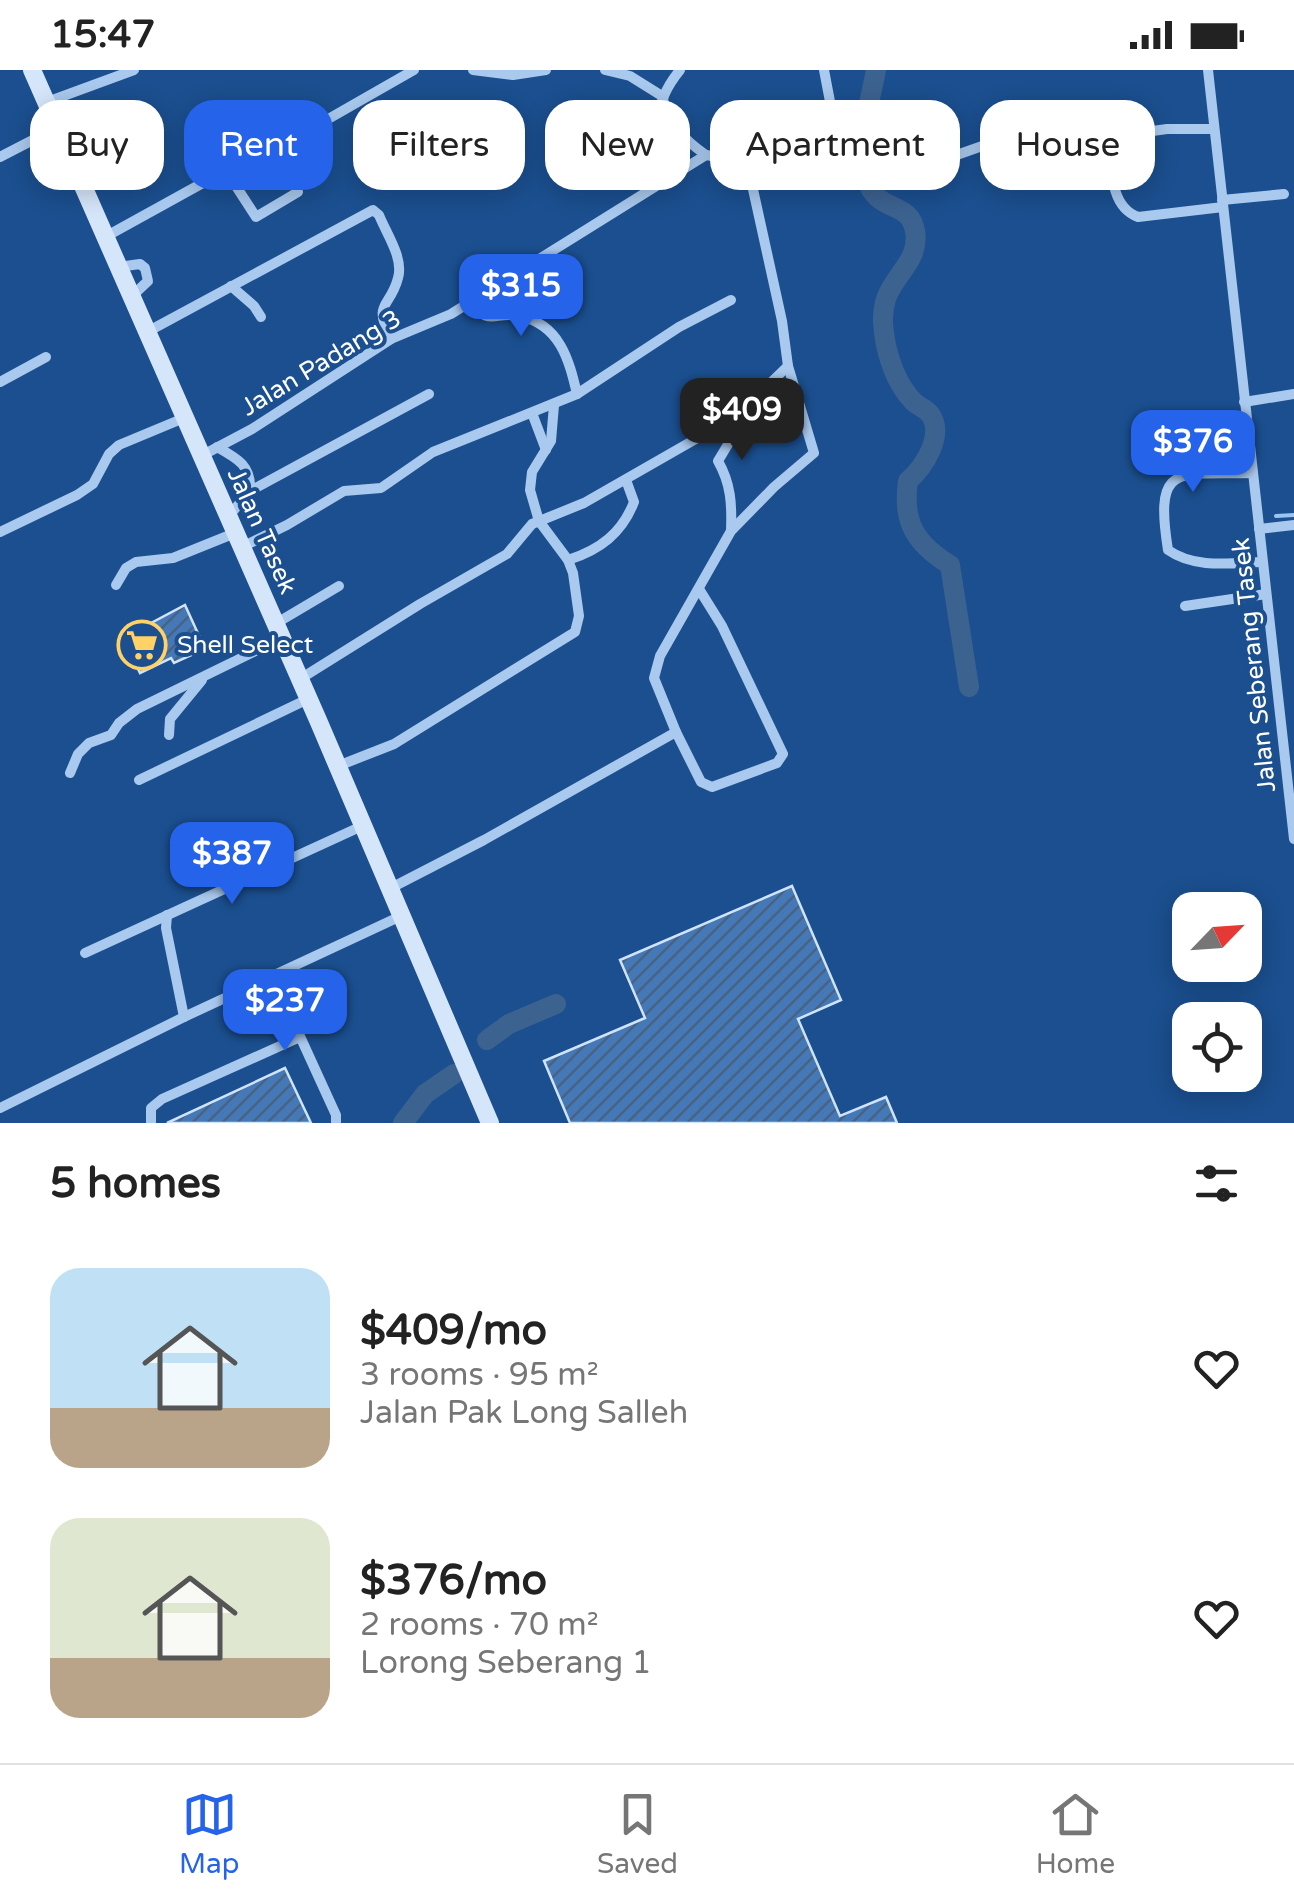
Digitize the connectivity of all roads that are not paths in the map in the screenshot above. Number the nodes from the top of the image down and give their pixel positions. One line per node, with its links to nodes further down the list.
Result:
1 (32, 70): 11 (main road, Jalan Tasek)
2 (134, 70): 12 (street)
3 (414, 70): 15 (street)
4 (474, 70): 5 (street)
5 (546, 70)
6 (604, 70): 10 (street)
7 (680, 70): 10 (street)
8 (824, 70): 14 (street)
9 (1208, 70): 16 (street, Jalan Seberang Tasek)
10 (662, 96): 13 (street); 19 (street)
11 (46, 100)
12 (52, 100)
13 (661, 100)
14 (830, 100)
15 (333, 116)
16 (1214, 129): 17 (street); 31 (street, Jalan Seberang Tasek)
17 (1155, 131)
18 (30, 141): 21 (street)
19 (706, 154): 20 (street); 22 (street, Jalan Padang 3)
20 (710, 155)
21 (0, 156)
22 (690, 165)
23 (85, 190): 32 (main road, Jalan Tasek)
24 (190, 190): 32 (street)
25 (238, 190): 26 (street)
26 (297, 190)
27 (652, 190): 35 (street, Jalan Padang 3)
28 (753, 190): 40 (street)
29 (1115, 190): 31 (street)
30 (1284, 194): 31 (street)
31 (1223, 203): 46 (street, Jalan Seberang Tasek)
32 (105, 237): 37 (main road, Jalan Tasek)
33 (232, 286): 36 (street); 37 (street); 38 (street)
34 (732, 300): 43 (street)
35 (469, 302): 38 (street, Jalan Padang 3); 43 (street)
36 (261, 317)
37 (146, 332): 49 (main road, Jalan Tasek)
38 (391, 339): 51 (street, Jalan Padang 3)
39 (46, 357): 41 (street)
40 (788, 366): 44 (street); 58 (street)
41 (0, 382)
42 (430, 394): 54 (street)
43 (577, 394): 47 (street)
44 (758, 394): 53 (street); 58 (street)
45 (1294, 394): 46 (street)
46 (1244, 402): 52 (street, Jalan Seberang Tasek)
47 (554, 406): 48 (street); 50 (street)
48 (532, 413): 50 (street); 60 (street)
49 (184, 418): 51 (main road, Jalan Tasek); 59 (street)
50 (546, 450): 55 (street)
51 (209, 452): 54 (street); 60 (main road, Jalan Tasek)
52 (1252, 473): 57 (street, Jalan Seberang Tasek); 62 (street)
53 (626, 480): 55 (street); 61 (street)
54 (250, 490): 60 (street)
55 (539, 522): 61 (street); 70 (street)
56 (1294, 525): 57 (street)
57 (1259, 528): 62 (street, Jalan Seberang Tasek)
58 (731, 531): 65 (street)
59 (0, 532)
60 (235, 532): 63 (street); 68 (main road, Jalan Tasek)
61 (568, 560): 74 (street)
62 (1262, 562): 66 (street, Jalan Seberang Tasek)
63 (116, 584)
64 (339, 586): 68 (street)
65 (699, 589): 72 (street); 72 (street)
66 (1266, 594): 67 (street); 78 (street, Jalan Seberang Tasek)
67 (1185, 606)
68 (278, 631): 69 (street); 70 (main road, Jalan Tasek)
69 (206, 675): 73 (street); 75 (street)
70 (300, 679): 71 (main road, Jalan Tasek)
71 (308, 699): 74 (main road, Jalan Tasek); 76 (street)
72 (676, 732): 79 (street)
73 (169, 735)
74 (338, 766): 77 (main road, Jalan Tasek)
75 (70, 773)
76 (139, 780)
77 (362, 826): 79 (main road, Jalan Tasek); 80 (street)
78 (1294, 839)
79 (388, 889): 81 (main road, Jalan Tasek)
80 (168, 915): 82 (street); 84 (street)
81 (400, 916): 83 (street); 89 (main road, Jalan Tasek)
82 (85, 953)
83 (272, 975): 84 (street); 85 (street)
84 (184, 1017): 86 (street)
85 (300, 1036): 87 (street); 88 (street)
86 (0, 1108)
87 (336, 1119)
88 (150, 1123)
89 (490, 1123)

